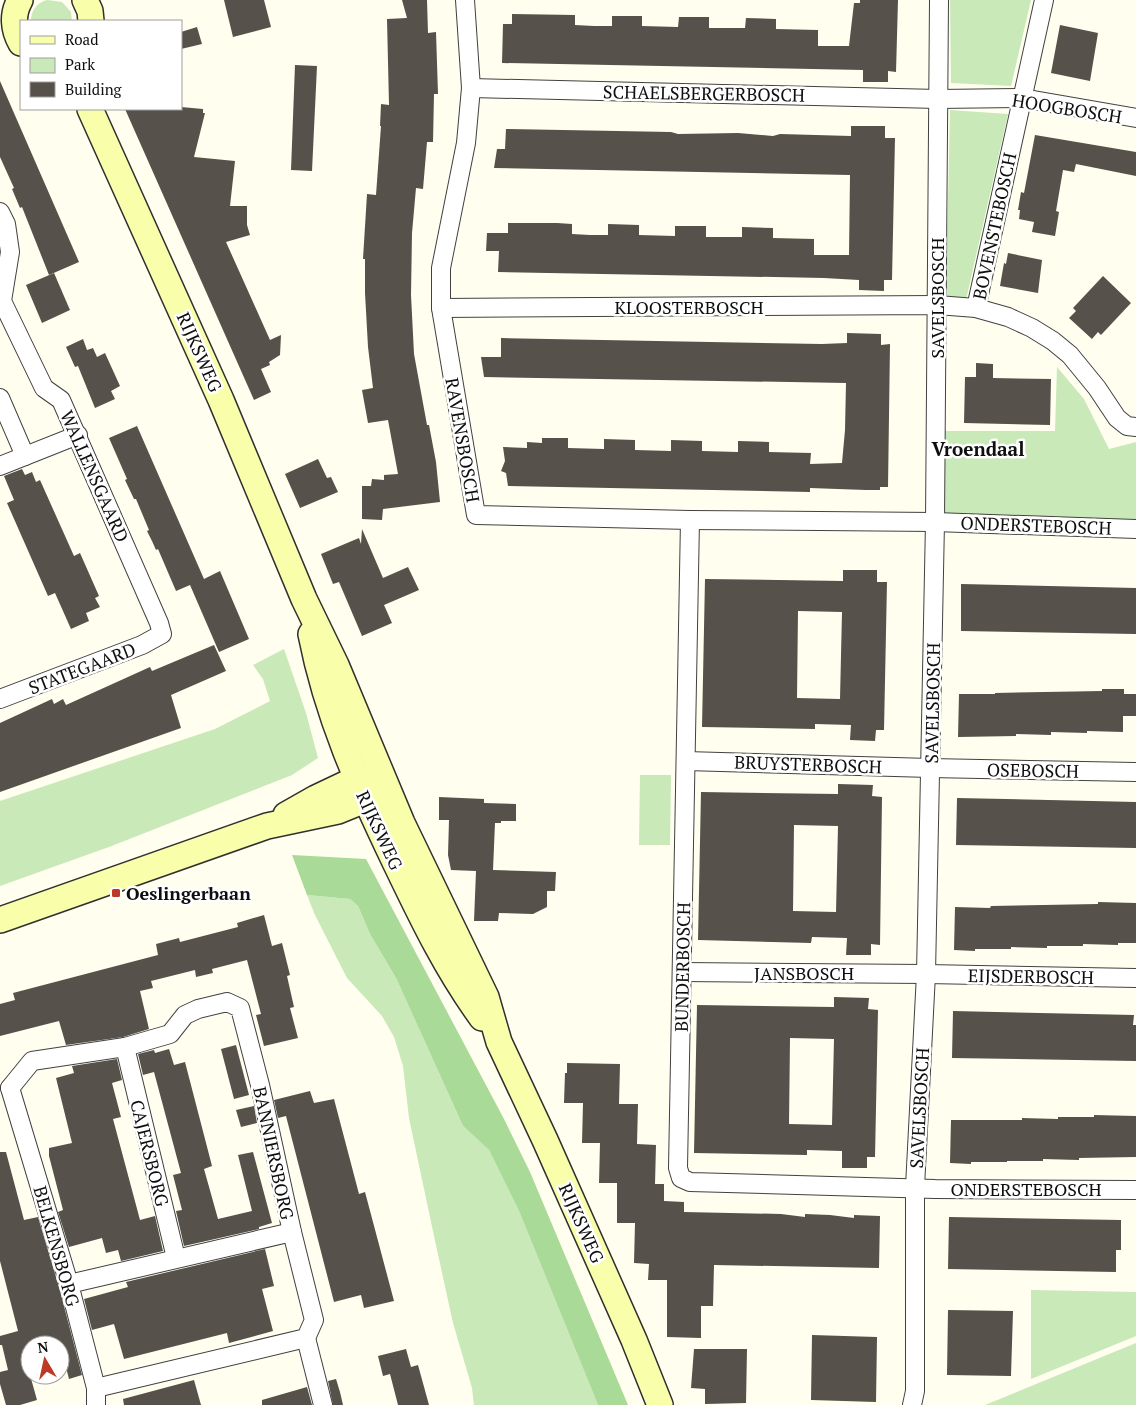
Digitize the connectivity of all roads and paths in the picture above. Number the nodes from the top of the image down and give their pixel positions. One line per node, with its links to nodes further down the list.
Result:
1 (20, 0): 5 (main road)
2 (465, 0): 6 (street, RAVENSBOSCH)
3 (940, 0): 8 (street, SAVELSBOSCH)
4 (1044, 0): 7 (street, BOVENSTEBOSCH)
5 (13, 40)
6 (471, 88): 8 (street, SCHAELSBERGERBOSCH); 14 (street, RAVENSBOSCH)
7 (1022, 98): 8 (street, HOOGBOSCH); 10 (street, HOOGBOSCH); 15 (street, BOVENSTEBOSCH)
8 (938, 99): 13 (street, SAVELSBOSCH)
9 (90, 110): 24 (main road, RIJKSWEG)
10 (1136, 118)
11 (0, 212): 12 (street, WALLENSGAARD)
12 (1, 301): 18 (street, WALLENSGAARD)
13 (937, 305): 14 (street, KLOOSTERBOSCH); 15 (street, KLOOSTERBOSCH); 22 (street, SAVELSBOSCH)
14 (441, 308): 21 (street, RAVENSBOSCH)
15 (976, 308): 17 (street, BOVENSTEBOSCH)
16 (0, 398): 19 (street)
17 (1136, 427)
18 (78, 435): 19 (street); 25 (street, WALLENSGAARD)
19 (25, 456): 20 (street)
20 (0, 466)
21 (690, 520): 22 (street, RAVENSBOSCH); 27 (street, BUNDERBOSCH)
22 (935, 522): 23 (street, ONDERSTEBOSCH); 28 (street, SAVELSBOSCH)
23 (1136, 529)
24 (304, 599): 30 (main road, RIJKSWEG); 31 (main road, RIJKSWEG)
25 (162, 634): 26 (street, STATEGAARD)
26 (0, 699)
27 (686, 761): 28 (street, BRUYSTERBOSCH); 33 (street, BUNDERBOSCH)
28 (930, 768): 29 (street, OSEBOSCH); 34 (street, SAVELSBOSCH)
29 (1136, 772)
30 (384, 780): 31 (main road); 36 (main road, RIJKSWEG)
31 (361, 790): 32 (main road); 36 (main road, RIJKSWEG)
32 (0, 920)
33 (682, 972): 34 (street, JANSBOSCH); 39 (street, BUNDERBOSCH)
34 (926, 974): 35 (street, EIJSDERBOSCH); 39 (street, SAVELSBOSCH)
35 (1136, 978)
36 (499, 1042): 47 (main road, RIJKSWEG)
37 (125, 1047): 38 (street, BANNIERSBORG); 41 (street, BANNIERSBORG); 42 (street, CAJERSBORG)
38 (5, 1090): 43 (street, BELKENSBORG)
39 (915, 1188): 40 (street, ONDERSTEBOSCH); 48 (street, SAVELSBOSCH)
40 (1136, 1190)
41 (292, 1232): 42 (street); 44 (street, BANNIERSBORG)
42 (176, 1258): 43 (street)
43 (70, 1284): 45 (street, BELKENSBORG)
44 (306, 1338): 45 (street); 46 (street)
45 (96, 1397)
46 (324, 1405)
47 (660, 1405)
48 (912, 1405)

